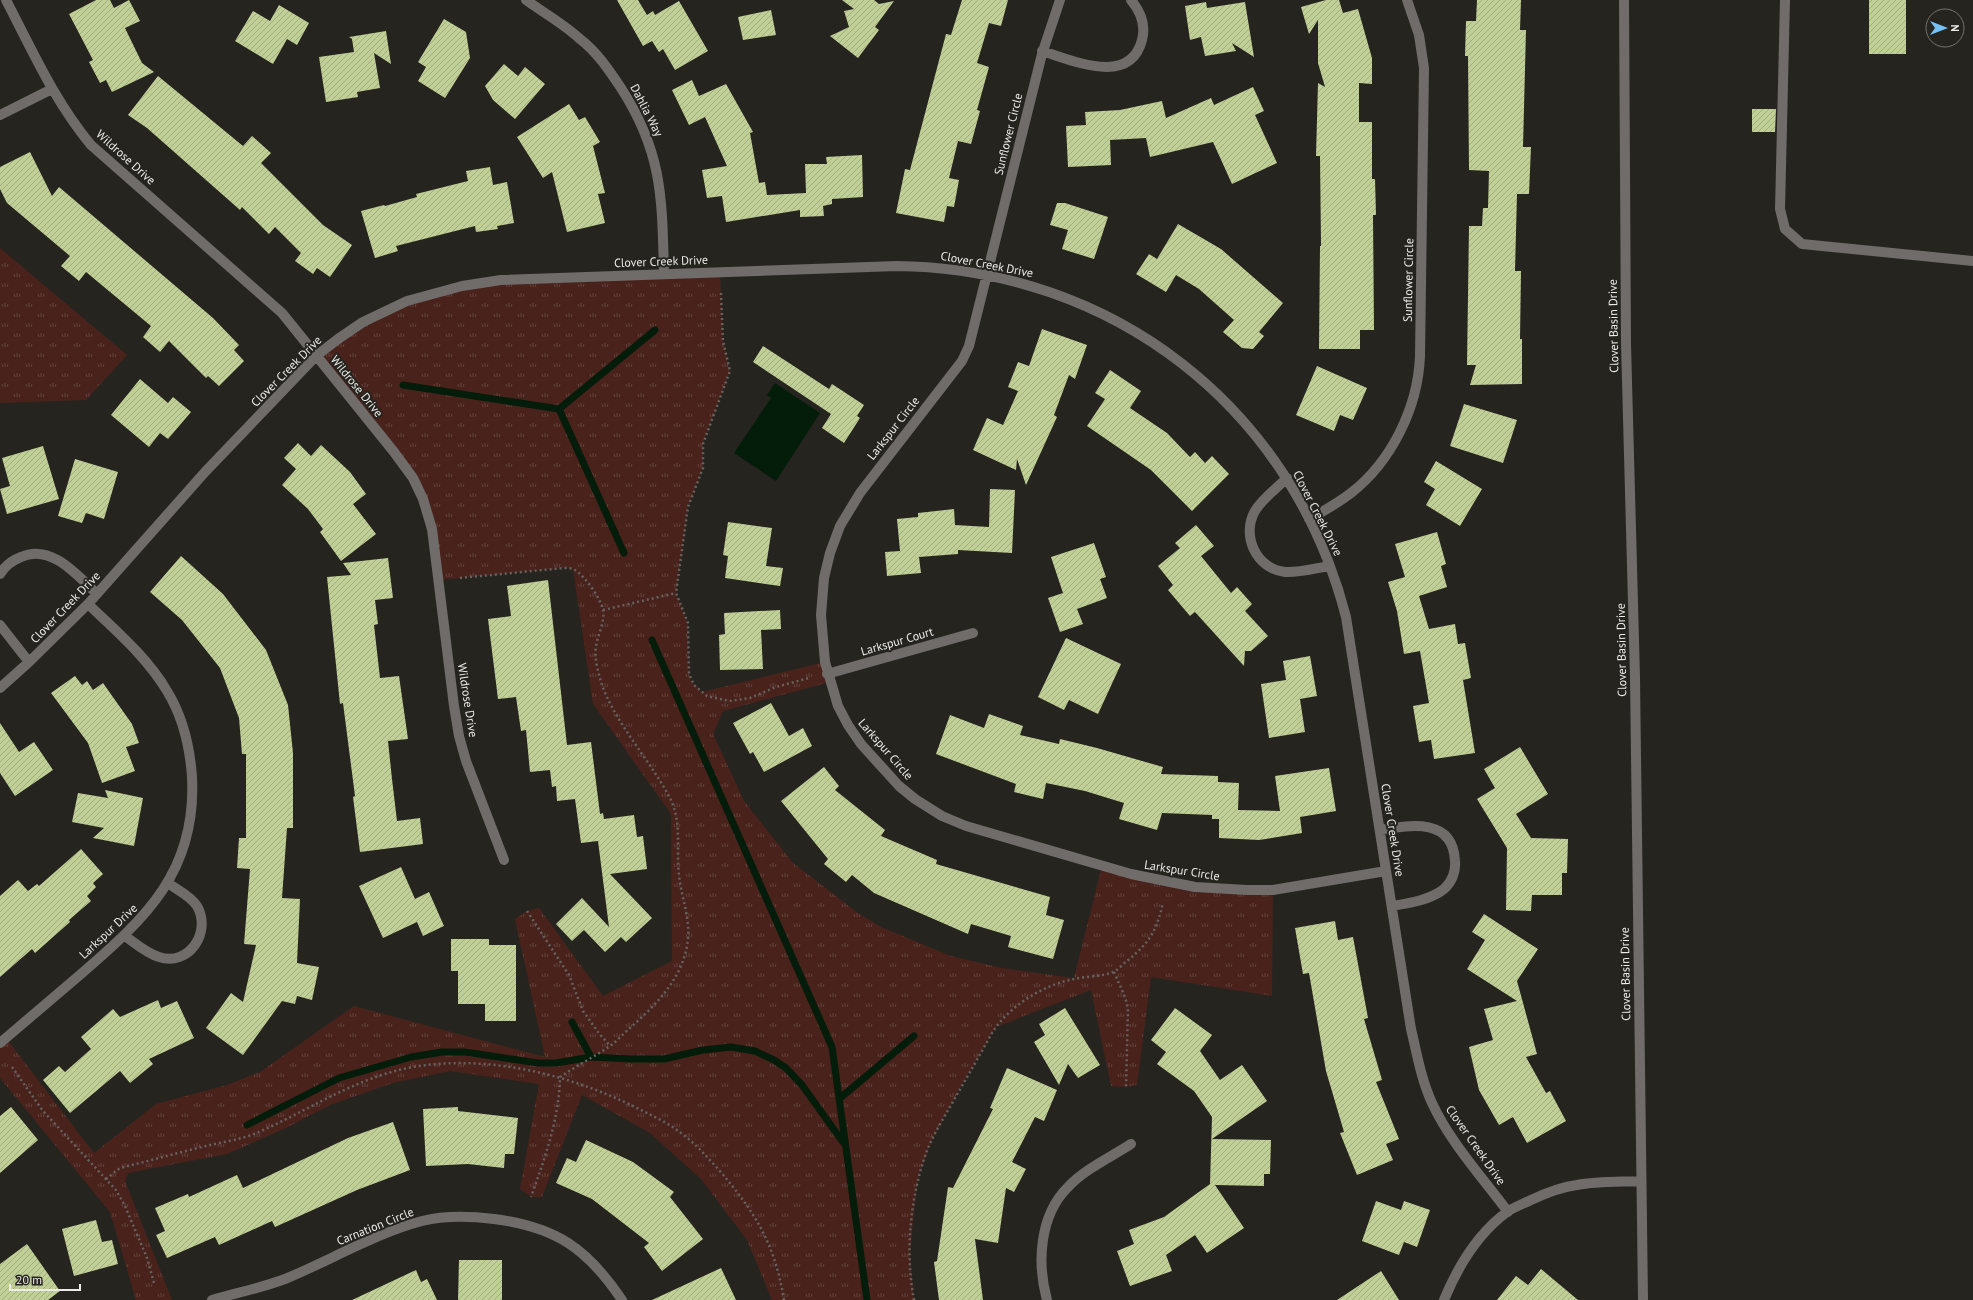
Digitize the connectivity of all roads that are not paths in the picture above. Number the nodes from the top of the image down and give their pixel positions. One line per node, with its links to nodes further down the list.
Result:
1 (6, 0): 9 (street, Wildrose Drive)
2 (526, 0): 12 (street, Dahlia Way)
3 (1060, 0): 8 (street, Sunflower Circle)
4 (1131, 0): 8 (street)
5 (1407, 0): 16 (street, Sunflower Circle)
6 (1624, 0): 34 (street, Clover Basin Drive)
7 (1785, 0): 11 (street)
8 (1042, 51): 13 (street, Sunflower Circle)
9 (52, 89): 10 (street); 14 (street, Wildrose Drive)
10 (0, 115)
11 (1973, 261)
12 (664, 274): 13 (street, Clover Creek Drive); 14 (street, Clover Creek Drive)
13 (986, 275): 15 (street, Clover Creek Drive); 24 (street, Larkspur Circle)
14 (316, 356): 19 (street, Clover Creek Drive); 27 (street, Wildrose Drive)
15 (1287, 478): 16 (street, Clover Creek Drive); 17 (street)
16 (1309, 518): 17 (street, Clover Creek Drive)
17 (1330, 566): 26 (street, Clover Creek Drive)
18 (0, 574): 19 (street)
19 (97, 594): 20 (street, Clover Creek Drive)
20 (88, 604): 23 (street, Clover Creek Drive); 29 (street, Larkspur Drive)
21 (0, 625): 23 (street)
22 (973, 633): 24 (street, Larkspur Court)
23 (29, 662): 25 (street, Clover Creek Drive)
24 (827, 674): 28 (street, Larkspur Circle)
25 (0, 688)
26 (1380, 830): 28 (street, Clover Creek Drive); 30 (street)
27 (504, 860)
28 (1386, 871): 30 (street, Clover Creek Drive)
29 (168, 883): 31 (street, Larkspur Drive); 31 (street)
30 (1392, 906): 35 (street, Clover Creek Drive)
31 (125, 936): 32 (street, Larkspur Drive)
32 (0, 1043)
33 (1131, 1144): 38 (street)
34 (1640, 1181): 35 (street); 40 (street, Clover Basin Drive)
35 (1508, 1212): 39 (street)
36 (212, 1300): 37 (street, Carnation Circle)
37 (622, 1300)
38 (1047, 1300)
39 (1444, 1300)
40 (1643, 1300)

